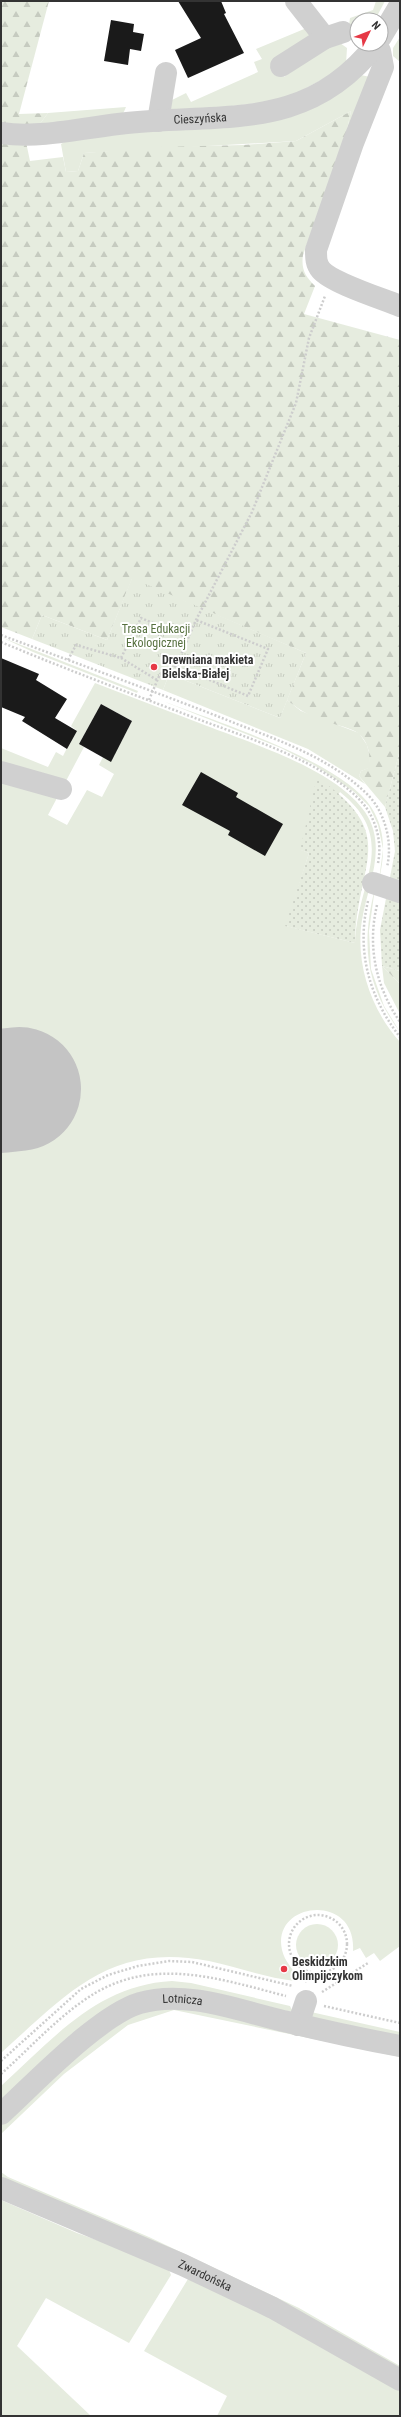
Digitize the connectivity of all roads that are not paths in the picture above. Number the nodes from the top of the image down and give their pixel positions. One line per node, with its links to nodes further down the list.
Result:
1 (296, 1): 4 (street)
2 (400, 5): 3 (street)
3 (389, 24)
4 (336, 30): 5 (street); 8 (street)
5 (349, 37)
6 (369, 52): 10 (street, Cieszyńska)
7 (380, 52): 12 (street)
8 (281, 66)
9 (166, 72): 10 (street)
10 (158, 121): 11 (street, Cieszyńska)
11 (1, 133)
12 (400, 306)
13 (1, 772): 14 (street)
14 (61, 790)
15 (306, 2002): 16 (street)
16 (298, 2025): 17 (street, Lotnicza); 18 (street, Lotnicza)
17 (400, 2046)
18 (1, 2114)
19 (1, 2188): 20 (street, Zwardońska)
20 (400, 2380)

